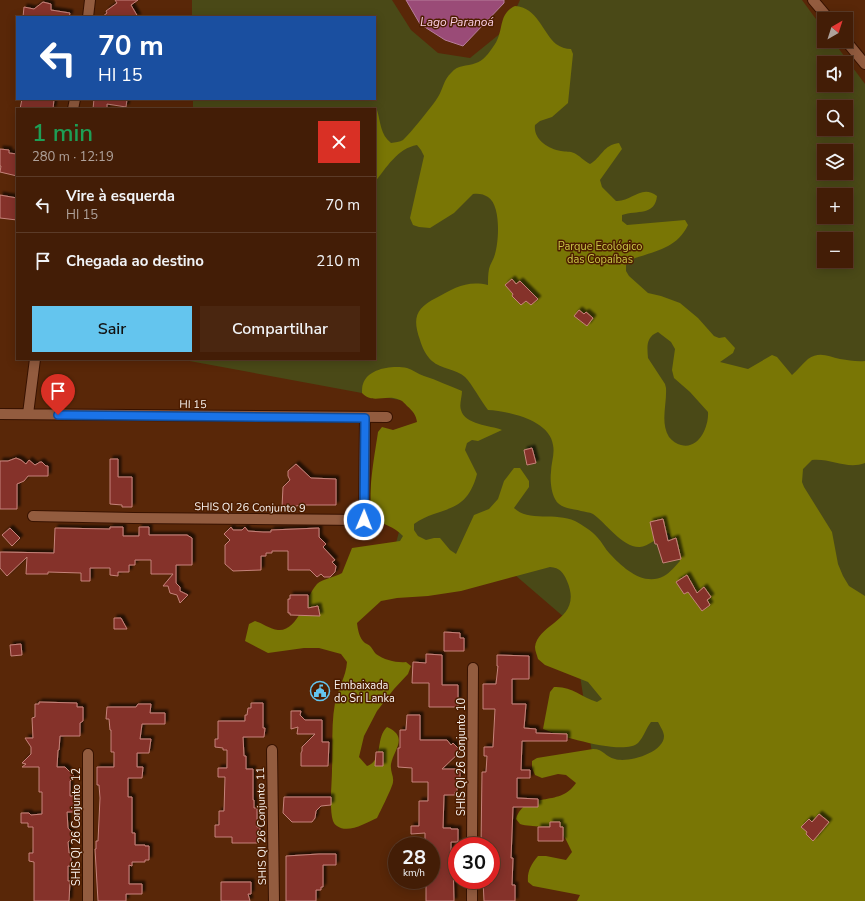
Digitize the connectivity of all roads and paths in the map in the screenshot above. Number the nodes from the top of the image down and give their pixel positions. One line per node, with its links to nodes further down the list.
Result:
1 (90, 0): 4 (street)
2 (813, 0): 3 (street)
3 (822, 12)
4 (88, 16)
5 (852, 48): 6 (street)
6 (865, 64)
7 (35, 360): 9 (street)
8 (0, 414): 9 (street, HI 15)
9 (28, 414): 10 (street, HI 15)
10 (365, 418): 11 (street, HI 15); 12 (street, SHIS QI 26 Conjunto 9)
11 (387, 418)
12 (33, 516)
13 (473, 668): 16 (street, SHIS QI 26 Conjunto 10)
14 (272, 750): 19 (street, SHIS QI 26 Conjunto 11)
15 (88, 754): 18 (street, SHIS QI 26 Conjunto 12)
16 (472, 837)
17 (472, 889): 20 (street)
18 (88, 901)
19 (274, 901)
20 (472, 901)

